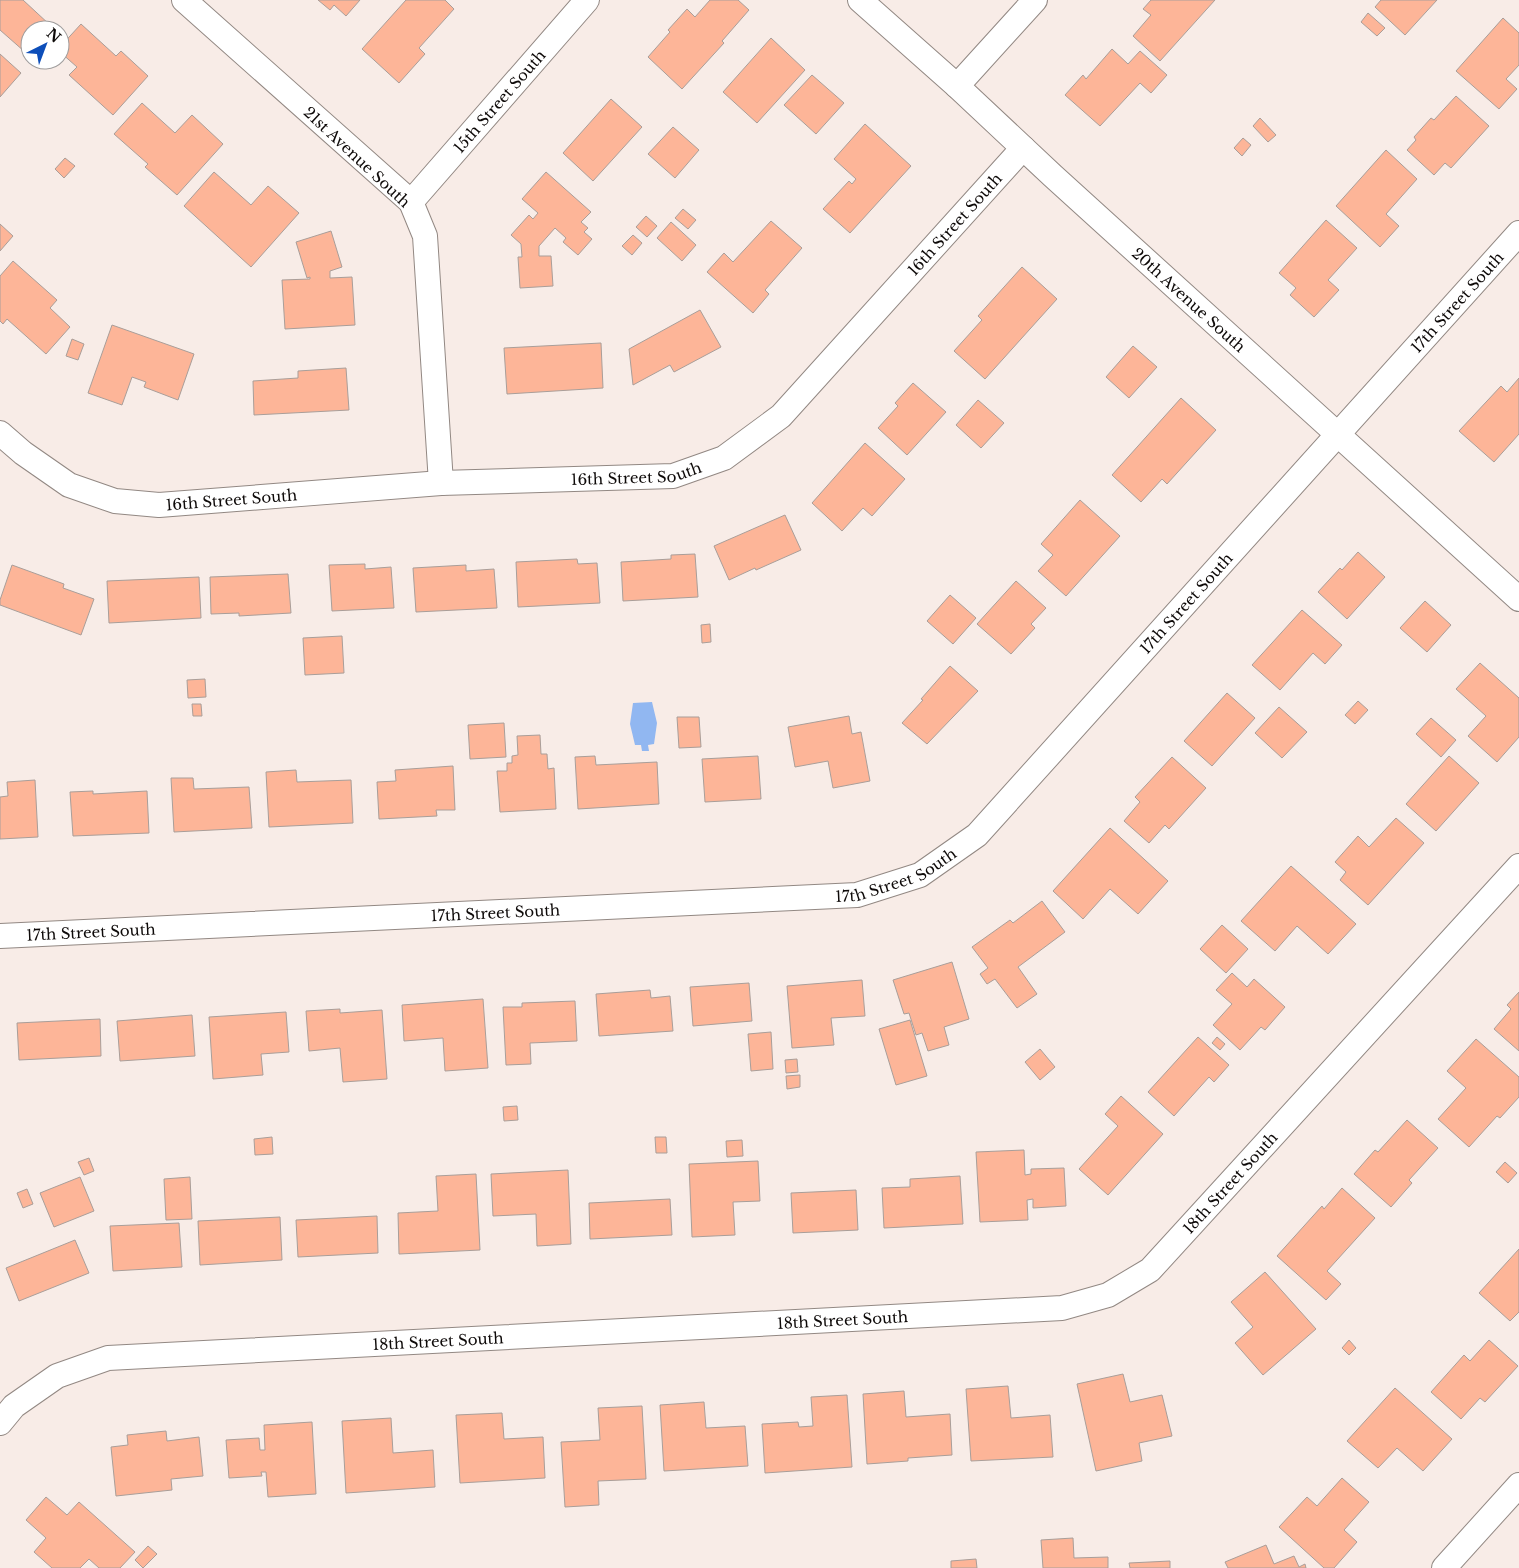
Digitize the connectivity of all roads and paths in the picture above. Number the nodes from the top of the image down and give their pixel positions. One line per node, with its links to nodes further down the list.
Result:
1 (184, 0): 7 (street, 21st Avenue South)
2 (587, 0): 7 (street, 15th Street South)
3 (860, 0): 5 (street, 20th Avenue South)
4 (1035, 0): 5 (street)
5 (957, 86): 6 (street, 20th Avenue South)
6 (1022, 148): 10 (street, 20th Avenue South); 11 (street, 16th Street South)
7 (411, 202): 11 (street, 21st Avenue South)
8 (1519, 233): 10 (street, 17th Street South)
9 (0, 433): 11 (street, 16th Street South)
10 (1338, 435): 12 (street, 20th Avenue South); 14 (street, 17th Street South)
11 (441, 483)
12 (1519, 599)
13 (1519, 866): 15 (street, 18th Street South)
14 (0, 936)
15 (0, 1423)
16 (1519, 1485): 17 (street)
17 (1444, 1568)

